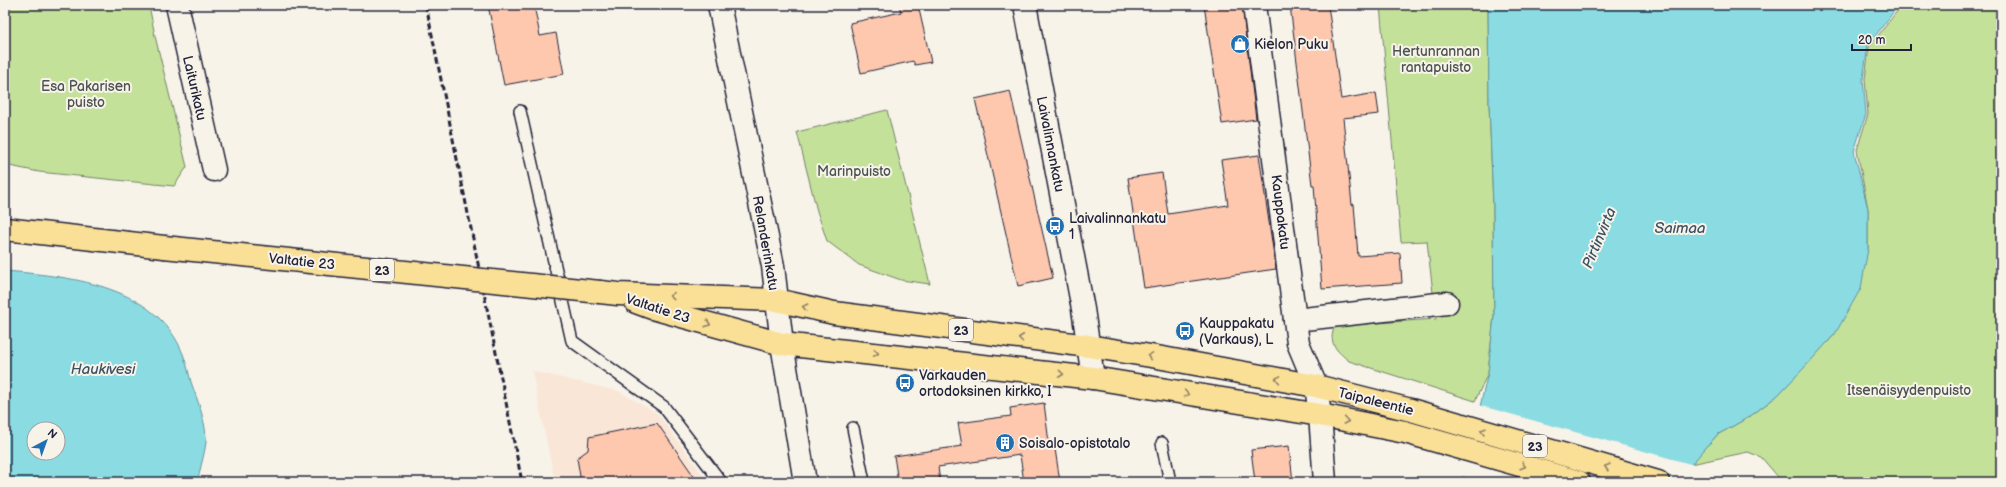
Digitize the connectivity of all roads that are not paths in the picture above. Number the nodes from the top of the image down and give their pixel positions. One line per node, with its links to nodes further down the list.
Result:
1 (176, 5): 6 (street, Laiturikatu)
2 (718, 5): 9 (street, Relanderinkatu)
3 (1025, 5): 13 (street, Laivalinnankatu)
4 (1254, 5): 11 (street, Kauppakatu)
5 (520, 111): 19 (lane)
6 (214, 170)
7 (5, 229): 8 (highway, Valtatie 23 / 23, bridge)
8 (609, 293): 9 (highway, Valtatie 23 / 23, one-way to 8); 12 (highway, Valtatie 23 / 23, one-way to 12)
9 (776, 300): 12 (street, Relanderinkatu); 13 (highway, 23, one-way to 9)
10 (1447, 303): 11 (street)
11 (1295, 320): 15 (street, Kauppakatu)
12 (782, 344): 14 (highway, 23, one-way to 14); 20 (street, Relanderinkatu)
13 (1088, 346): 14 (street, Laivalinnankatu); 15 (highway, Taipaleentie / 23, one-way to 13)
14 (1093, 378): 16 (highway, Taipaleentie / 23, one-way to 16)
15 (1316, 386): 16 (street, Kauppakatu); 25 (highway, Taipaleentie / 23, one-way to 15)
16 (1320, 415): 23 (street, Kauppakatu); 24 (highway, Taipaleentie / 23, one-way to 24)
17 (852, 428): 21 (lane)
18 (1162, 443): 22 (lane)
19 (721, 482)
20 (805, 482)
21 (864, 482)
22 (1170, 482)
23 (1325, 482)
24 (1579, 482)
25 (1658, 482)

